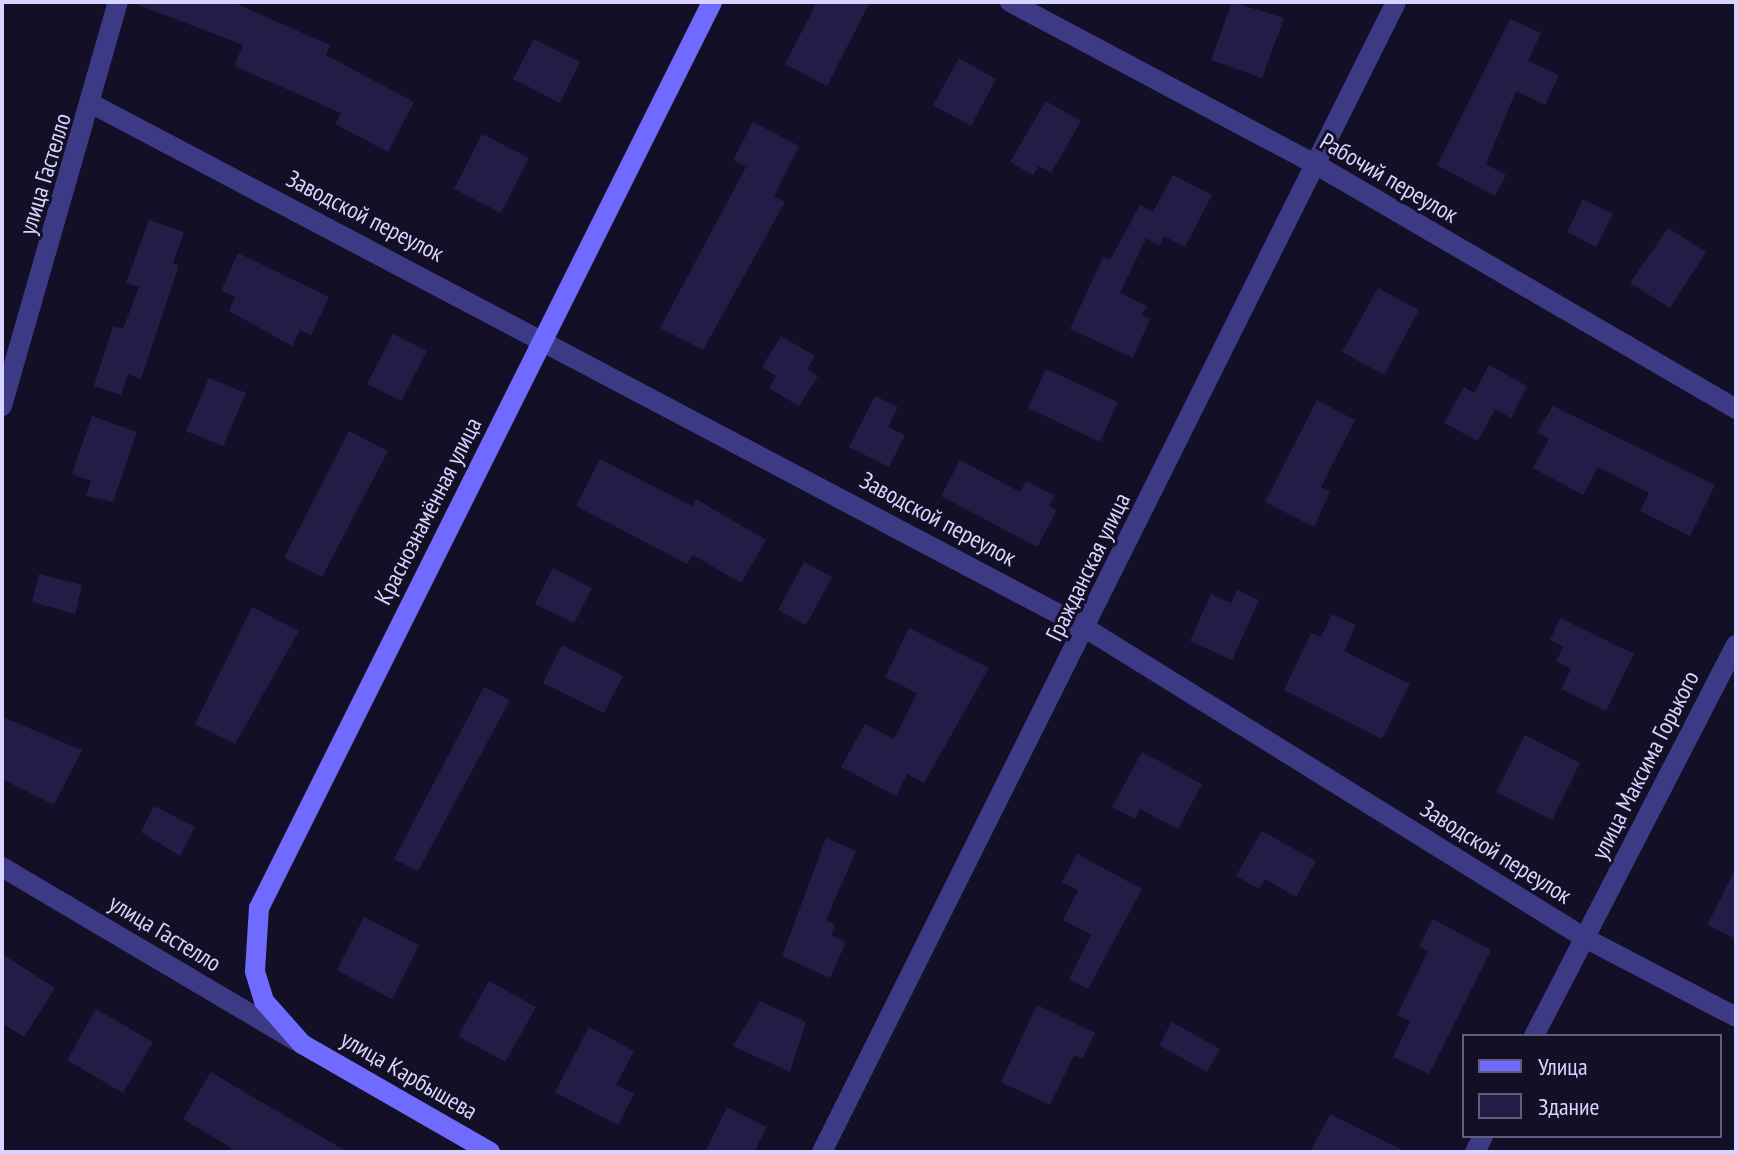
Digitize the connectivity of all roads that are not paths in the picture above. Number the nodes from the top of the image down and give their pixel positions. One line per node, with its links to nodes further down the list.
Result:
1 (118, 2): 5 (street, улица Гастелло)
2 (712, 2): 7 (main road, Краснознамённая улица)
3 (1010, 2): 6 (street, Рабочий переулок)
4 (1396, 2): 6 (street, Гражданская улица)
5 (94, 105): 7 (street, Заводской переулок); 8 (street, улица Гастелло)
6 (1315, 164): 9 (street, Рабочий переулок); 10 (street, Гражданская улица)
7 (543, 338): 10 (street, Заводской переулок); 16 (main road, Краснознамённая улица)
8 (2, 406)
9 (1736, 409)
10 (1087, 629): 13 (street, Заводской переулок); 18 (street, Гражданская улица)
11 (1736, 645): 13 (street, улица Максима Горького)
12 (2, 867): 16 (street, улица Гастелло)
13 (1585, 938): 14 (street, Заводской переулок); 15 (street, улица Максима Горького)
14 (1736, 1017)
15 (1535, 1034)
16 (302, 1044): 17 (main road, улица Карбышева)
17 (490, 1152)
18 (822, 1152)

